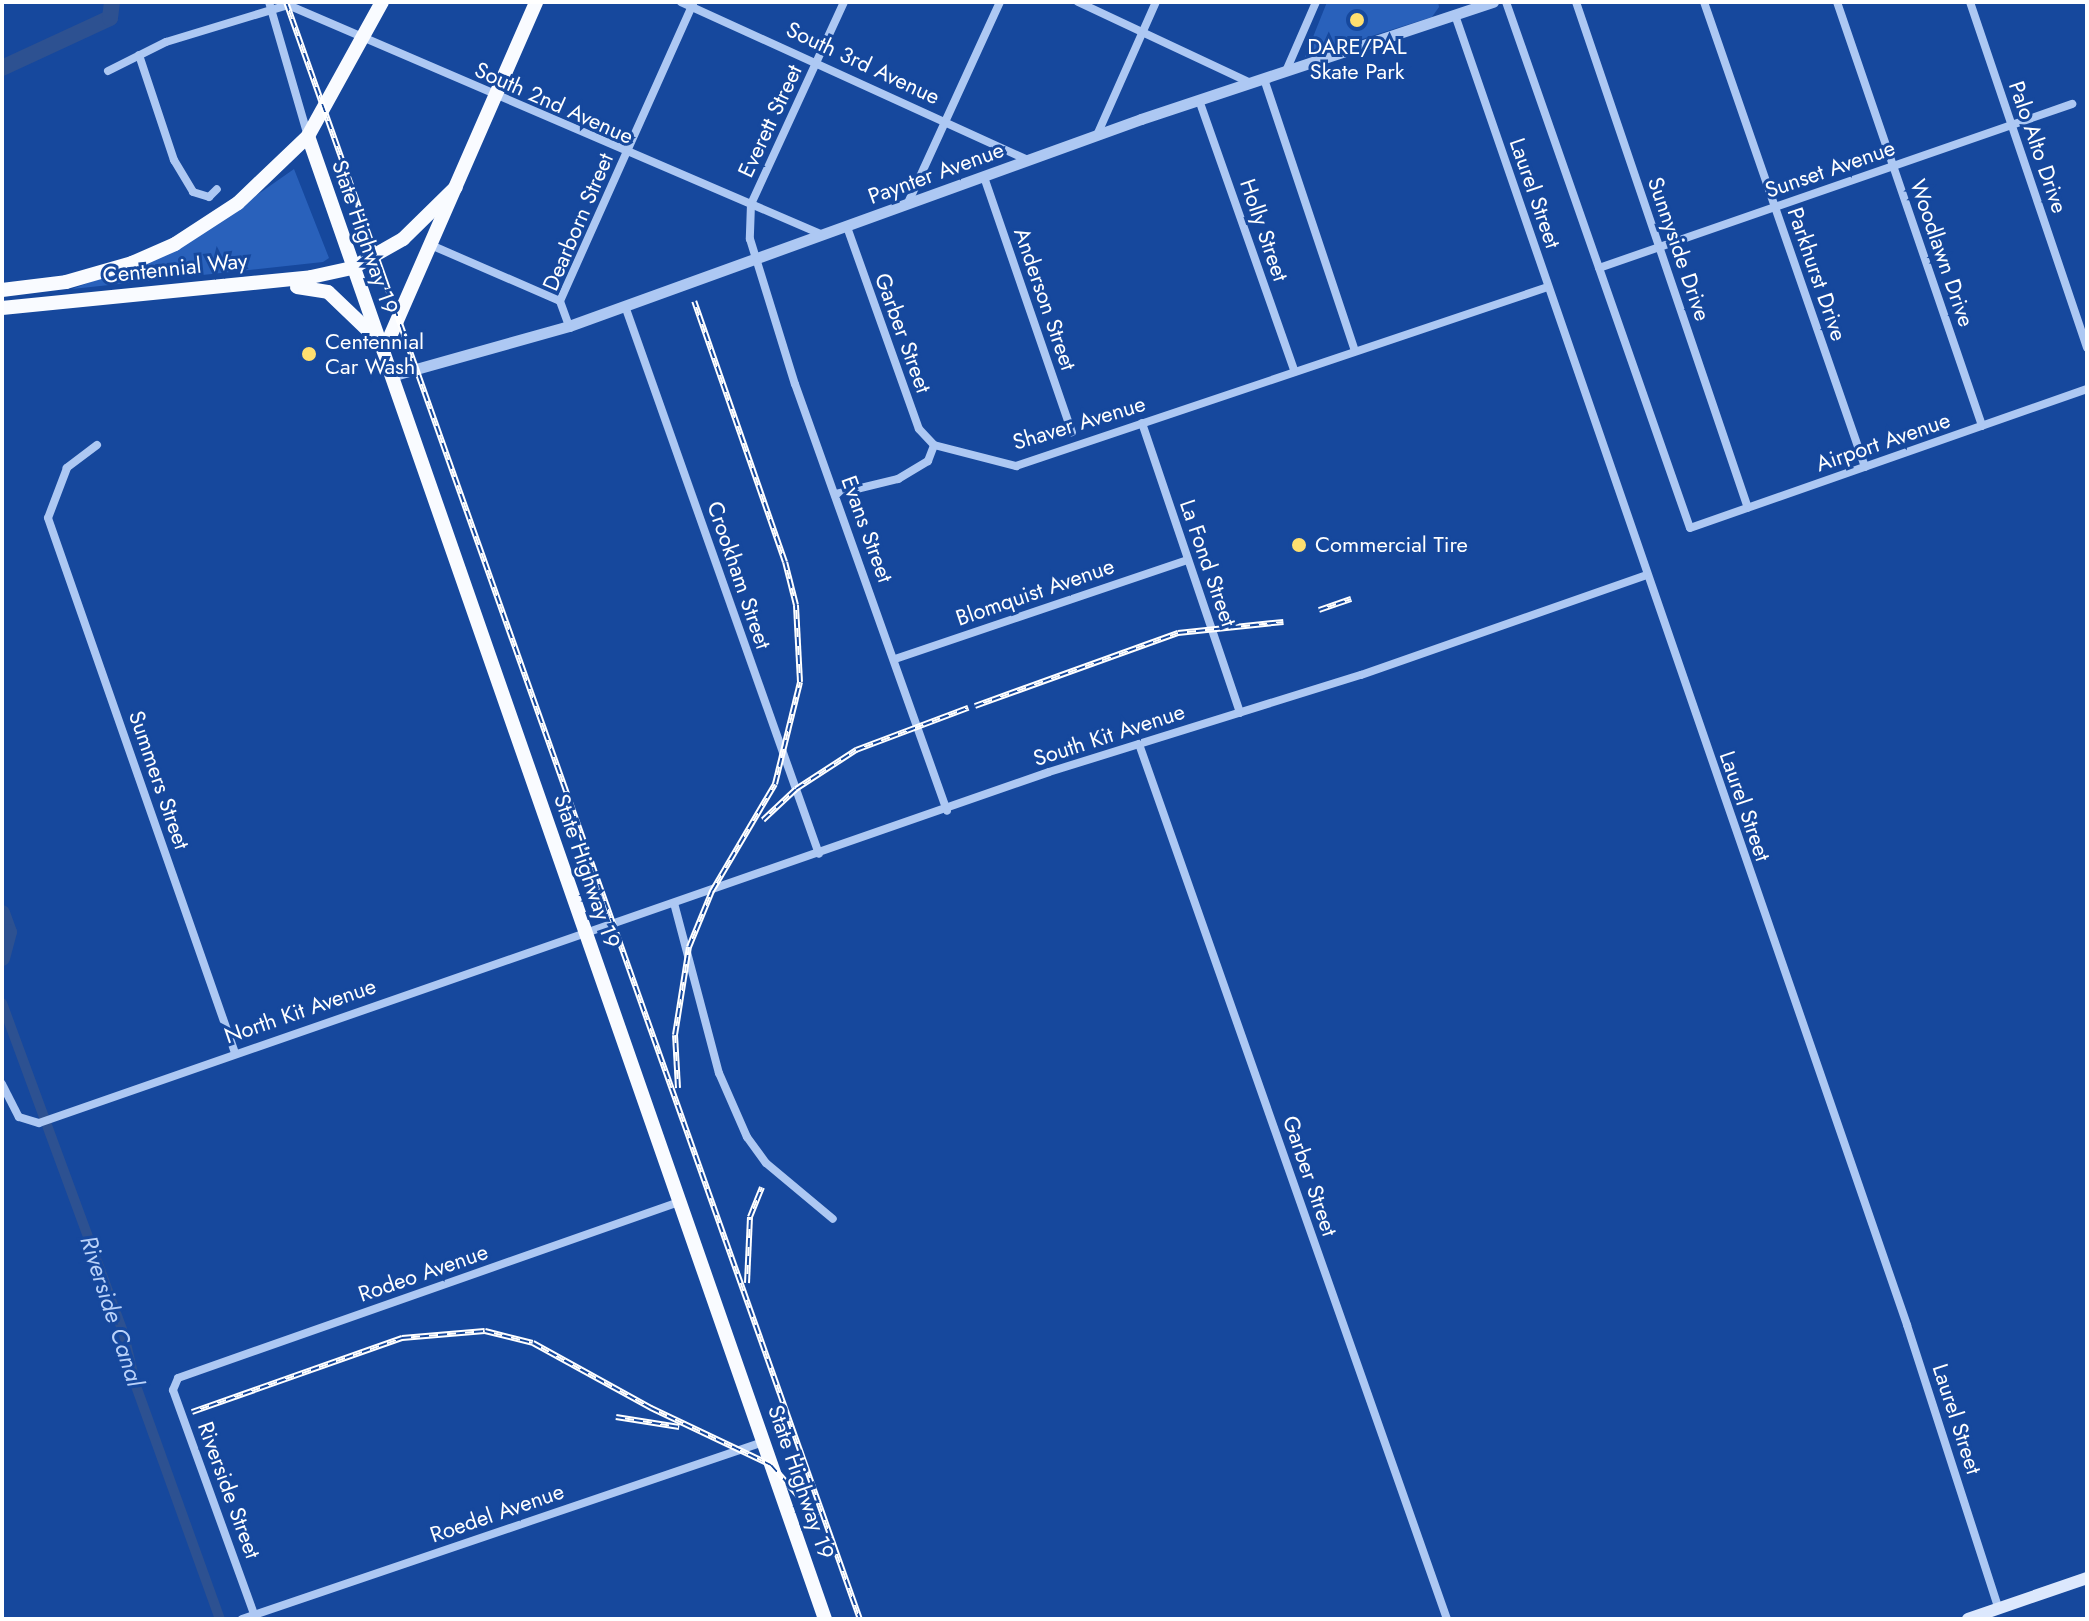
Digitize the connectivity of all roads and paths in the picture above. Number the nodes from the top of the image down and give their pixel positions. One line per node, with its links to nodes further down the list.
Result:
1 (382, 2): 20 (main road, Centennial Way)
2 (536, 2): 27 (main road)
3 (681, 2): 15 (street, South 3rd Avenue)
4 (844, 2): 22 (street, Everett Street)
5 (1000, 2): 30 (street)
6 (1078, 2): 19 (street)
7 (1156, 2): 19 (street)
8 (1316, 2): 24 (street)
9 (1493, 2): 17 (street, Paynter Avenue)
10 (1506, 2): 49 (street)
11 (1576, 2): 46 (street, Sunnyside Drive)
12 (1704, 2): 42 (street, Parkhurst Drive)
13 (1837, 2): 36 (street, Woodlawn Drive)
14 (1970, 2): 31 (street, Palo Alto Drive)
15 (693, 4): 22 (street, South 3rd Avenue); 34 (street, Dearborn Street)
16 (270, 5): 20 (street, South 2nd Avenue); 21 (street); 33 (street)
17 (1472, 5): 18 (street, Paynter Avenue)
18 (1455, 15): 24 (street, Paynter Avenue); 50 (street, Laurel Street)
19 (1143, 32): 26 (street); 32 (street)
20 (366, 39): 27 (street, South 2nd Avenue); 33 (main road, Centennial Way)
21 (139, 55): 23 (street); 39 (street)
22 (818, 61): 30 (street, South 3rd Avenue); 40 (street, Everett Street)
23 (108, 71)
24 (1286, 71): 25 (street, Paynter Avenue)
25 (1264, 79): 26 (street, Paynter Avenue); 59 (street)
26 (1252, 83): 28 (street, Paynter Avenue)
27 (495, 97): 34 (street, South 2nd Avenue); 38 (main road)
28 (1199, 100): 32 (street, Paynter Avenue); 61 (street, Holly Street)
29 (2072, 104): 31 (street, Sunset Avenue)
30 (945, 120): 35 (street, South 3rd Avenue); 41 (street)
31 (2011, 125): 36 (street, Sunset Avenue); 58 (street, Palo Alto Drive)
32 (1097, 135): 35 (street, Paynter Avenue)
33 (308, 136): 48 (main road, State Highway 19); 51 (main road, Centennial Way)
34 (627, 155): 40 (street, South 2nd Avenue); 53 (street, Dearborn Street)
35 (1029, 160): 37 (street, Paynter Avenue)
36 (1893, 166): 42 (street, Sunset Avenue); 65 (street, Woodlawn Drive)
37 (984, 177): 41 (street, Paynter Avenue); 66 (street, Anderson Street)
38 (456, 187): 45 (main road); 48 (main road, Centennial Way)
39 (217, 189)
40 (751, 204): 44 (street, South 2nd Avenue); 47 (street, Everett Street)
41 (906, 206): 43 (street, Paynter Avenue)
42 (1775, 208): 46 (street, Sunset Avenue); 69 (street, Parkhurst Drive)
43 (847, 227): 44 (street, Paynter Avenue); 68 (street, Garber Street)
44 (823, 235): 47 (street, Paynter Avenue)
45 (433, 246): 53 (street); 60 (main road)
46 (1659, 247): 49 (street, Sunset Avenue); 71 (street, Sunnyside Drive)
47 (753, 259): 54 (street, Paynter Avenue); 70 (street, Evans Street)
48 (352, 268): 52 (main road, Centennial Way); 57 (main road, State Highway 19)
49 (1599, 268): 71 (street, Airport Avenue)
50 (1548, 287): 59 (street); 73 (street, Laurel Street)
51 (2, 290)
52 (117, 296): 55 (main road, Centennial Way); 57 (main road)
53 (560, 301): 56 (street, Dearborn Street)
54 (625, 306): 56 (street, Paynter Avenue); 78 (street, Crookham Street)
55 (2, 308)
56 (569, 326): 62 (street, Paynter Avenue)
57 (376, 338): 60 (main road, State Highway 19)
58 (2087, 348)
59 (1355, 351): 61 (street)
60 (382, 355): 62 (main road, State Highway 19)
61 (1295, 372): 64 (street, Shaver Avenue)
62 (391, 376): 80 (main road, State Highway 19)
63 (2087, 389): 65 (street, Airport Avenue)
64 (1142, 423): 68 (street, Shaver Avenue); 72 (street, La Fond Street)
65 (1982, 426): 69 (street, Airport Avenue)
66 (1072, 432)
67 (97, 445): 81 (street, Summers Street)
68 (934, 445): 70 (street)
69 (1865, 467): 71 (street, Airport Avenue)
70 (836, 494): 74 (street, Evans Street)
71 (1748, 508)
72 (1187, 560): 74 (street, Blomquist Avenue); 75 (street, La Fond Street)
73 (1646, 575): 75 (street, South Kit Avenue); 88 (street, Laurel Street)
74 (895, 659): 77 (street, Evans Street)
75 (1240, 713): 76 (street, South Kit Avenue)
76 (1139, 744): 77 (street, South Kit Avenue); 92 (street, Garber Street)
77 (947, 811): 78 (street, South Kit Avenue)
78 (819, 854): 79 (street, South Kit Avenue)
79 (674, 903): 80 (street, South Kit Avenue); 84 (street)
80 (585, 931): 81 (street, North Kit Avenue); 83 (main road, State Highway 19)
81 (235, 1053): 82 (street, North Kit Avenue)
82 (2, 1084)
83 (679, 1202): 85 (street, Rodeo Avenue); 86 (main road, State Highway 19)
84 (833, 1219)
85 (178, 1378): 89 (street, Riverside Street)
86 (763, 1442): 89 (street, Roedel Avenue); 91 (main road, State Highway 19)
87 (2087, 1578): 88 (main road)
88 (1999, 1609): 93 (main road)
89 (254, 1614): 90 (street, Roedel Avenue)
90 (242, 1619)
91 (825, 1619)
92 (1447, 1619)
93 (1968, 1619)

